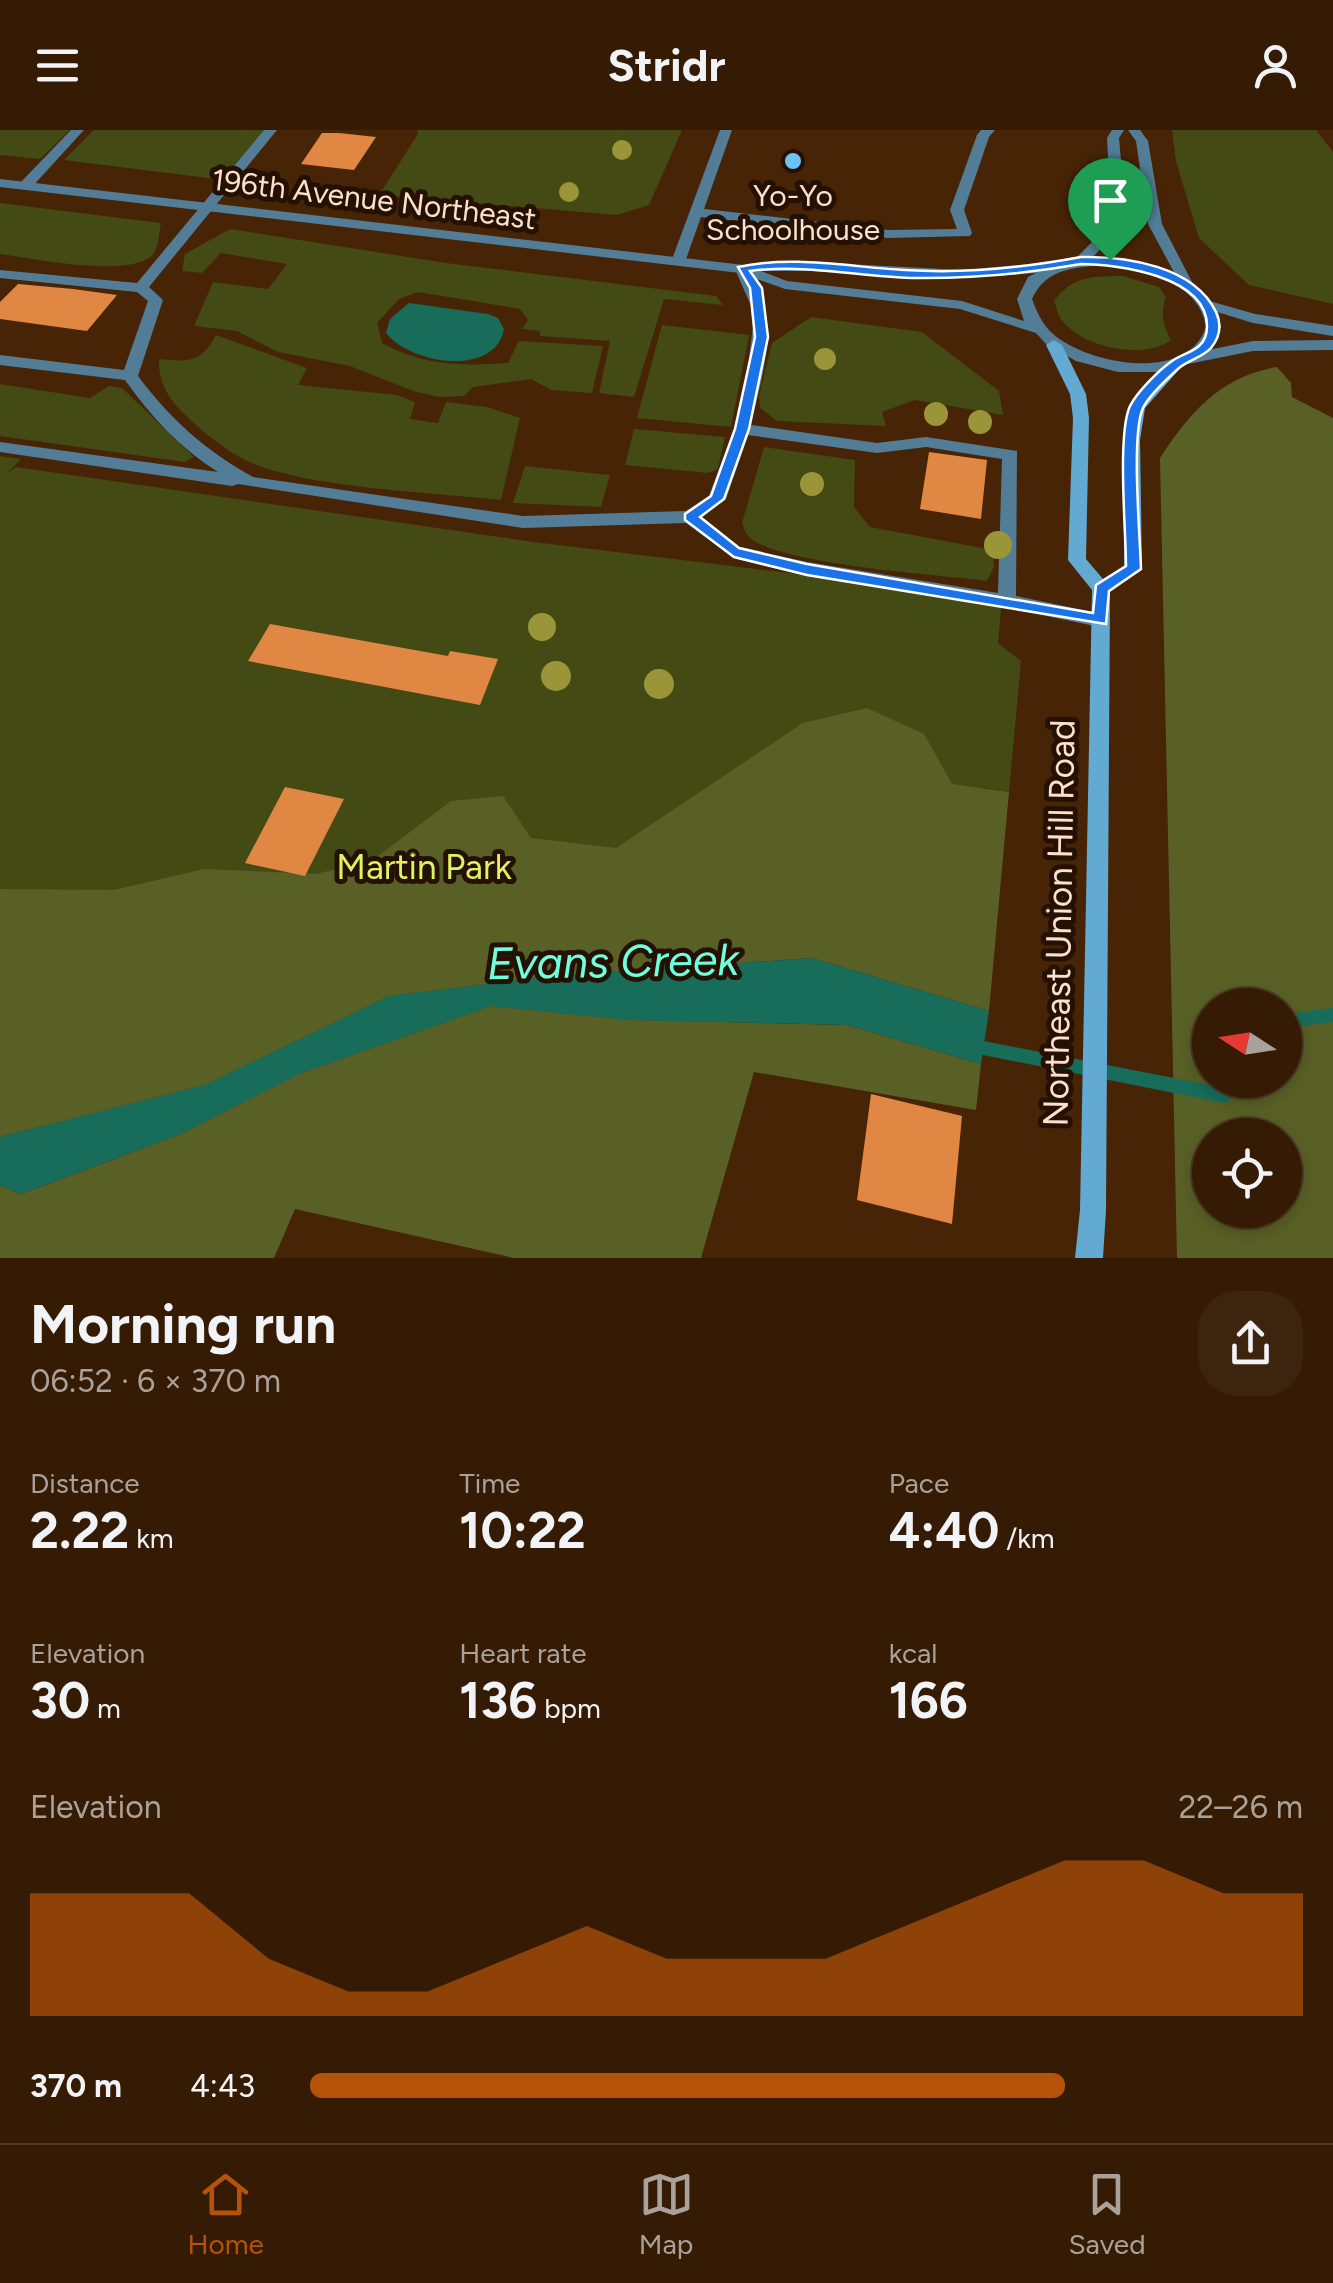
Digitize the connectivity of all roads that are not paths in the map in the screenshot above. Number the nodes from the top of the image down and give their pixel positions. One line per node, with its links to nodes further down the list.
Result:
1 (78, 130): 8 (street)
2 (271, 130): 9 (street)
3 (726, 130): 10 (street)
4 (989, 130): 10 (street)
5 (1118, 130): 11 (street)
6 (1134, 130): 17 (street)
7 (0, 183): 8 (street, 196th Avenue Northeast)
8 (25, 186): 9 (street, 196th Avenue Northeast)
9 (209, 208): 12 (street, 196th Avenue Northeast); 16 (street)
10 (696, 212): 12 (street)
11 (1081, 261): 13 (street, 196th Avenue Northeast); 17 (street, 196th Avenue Northeast)
12 (678, 262): 14 (street, 196th Avenue Northeast)
13 (1062, 264): 14 (street, 196th Avenue Northeast); 19 (street)
14 (742, 269): 19 (street, 196th Avenue Northeast); 26 (street)
15 (0, 274): 16 (street)
16 (141, 288): 25 (street)
17 (1191, 289): 18 (street)
18 (1206, 304): 20 (street); 24 (street)
19 (1034, 329): 22 (street)
20 (1333, 331)
21 (1333, 344): 24 (street)
22 (1054, 345): 24 (street); 30 (main road)
23 (0, 360): 25 (street)
24 (1182, 362): 30 (main road)
25 (130, 376): 28 (street)
26 (742, 429): 29 (street); 31 (street)
27 (0, 448): 28 (street)
28 (249, 482): 29 (street)
29 (690, 517): 31 (street)
30 (1102, 589): 32 (main road, Northeast Union Hill Road)
31 (1007, 601): 32 (street)
32 (1100, 620): 33 (main road, Northeast Union Hill Road)
33 (1089, 1258)

